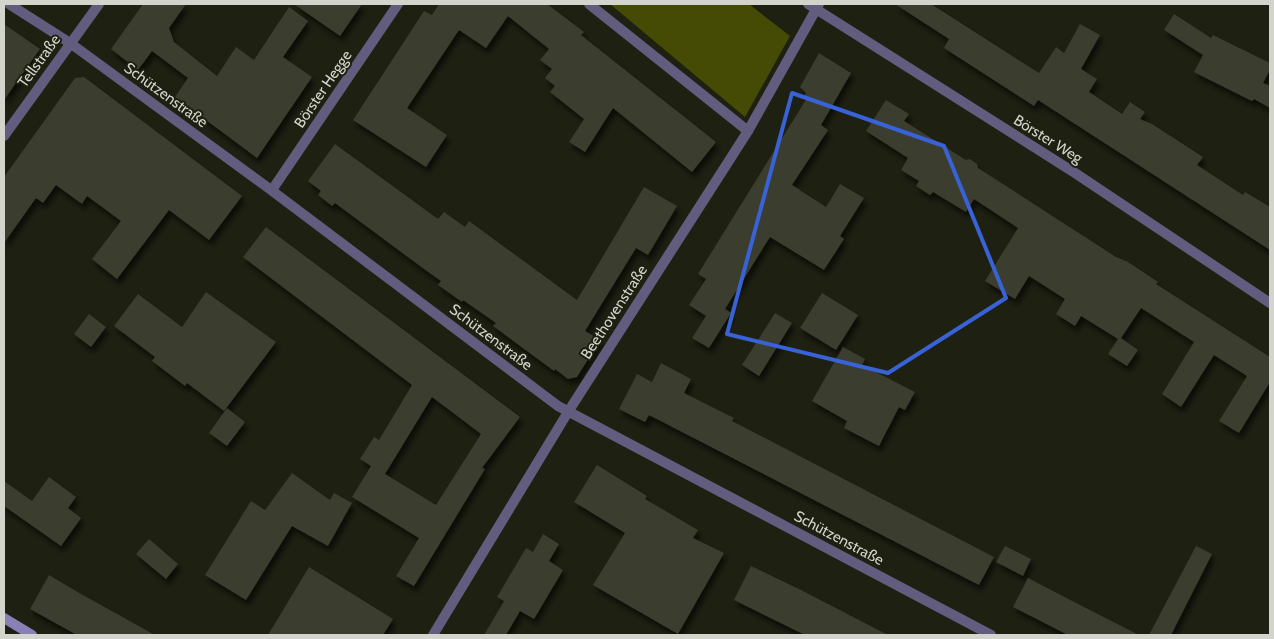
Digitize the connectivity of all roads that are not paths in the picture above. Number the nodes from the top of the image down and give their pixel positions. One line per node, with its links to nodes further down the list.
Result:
1 (9, 4): 6 (street, Schützenstraße)
2 (98, 4): 6 (street, Tellstraße)
3 (398, 4): 9 (street, Börster Hegge)
4 (589, 4): 7 (street)
5 (814, 6): 7 (street, Beethovenstraße); 10 (street, Börster Weg)
6 (70, 43): 8 (street, Tellstraße); 9 (street, Schützenstraße)
7 (748, 131): 11 (street, Beethovenstraße)
8 (4, 136)
9 (272, 190): 11 (street, Schützenstraße)
10 (1270, 303)
11 (568, 412): 14 (street, Beethovenstraße); 15 (street, Schützenstraße)
12 (4, 618): 13 (main road)
13 (32, 635)
14 (433, 635)
15 (992, 635)

